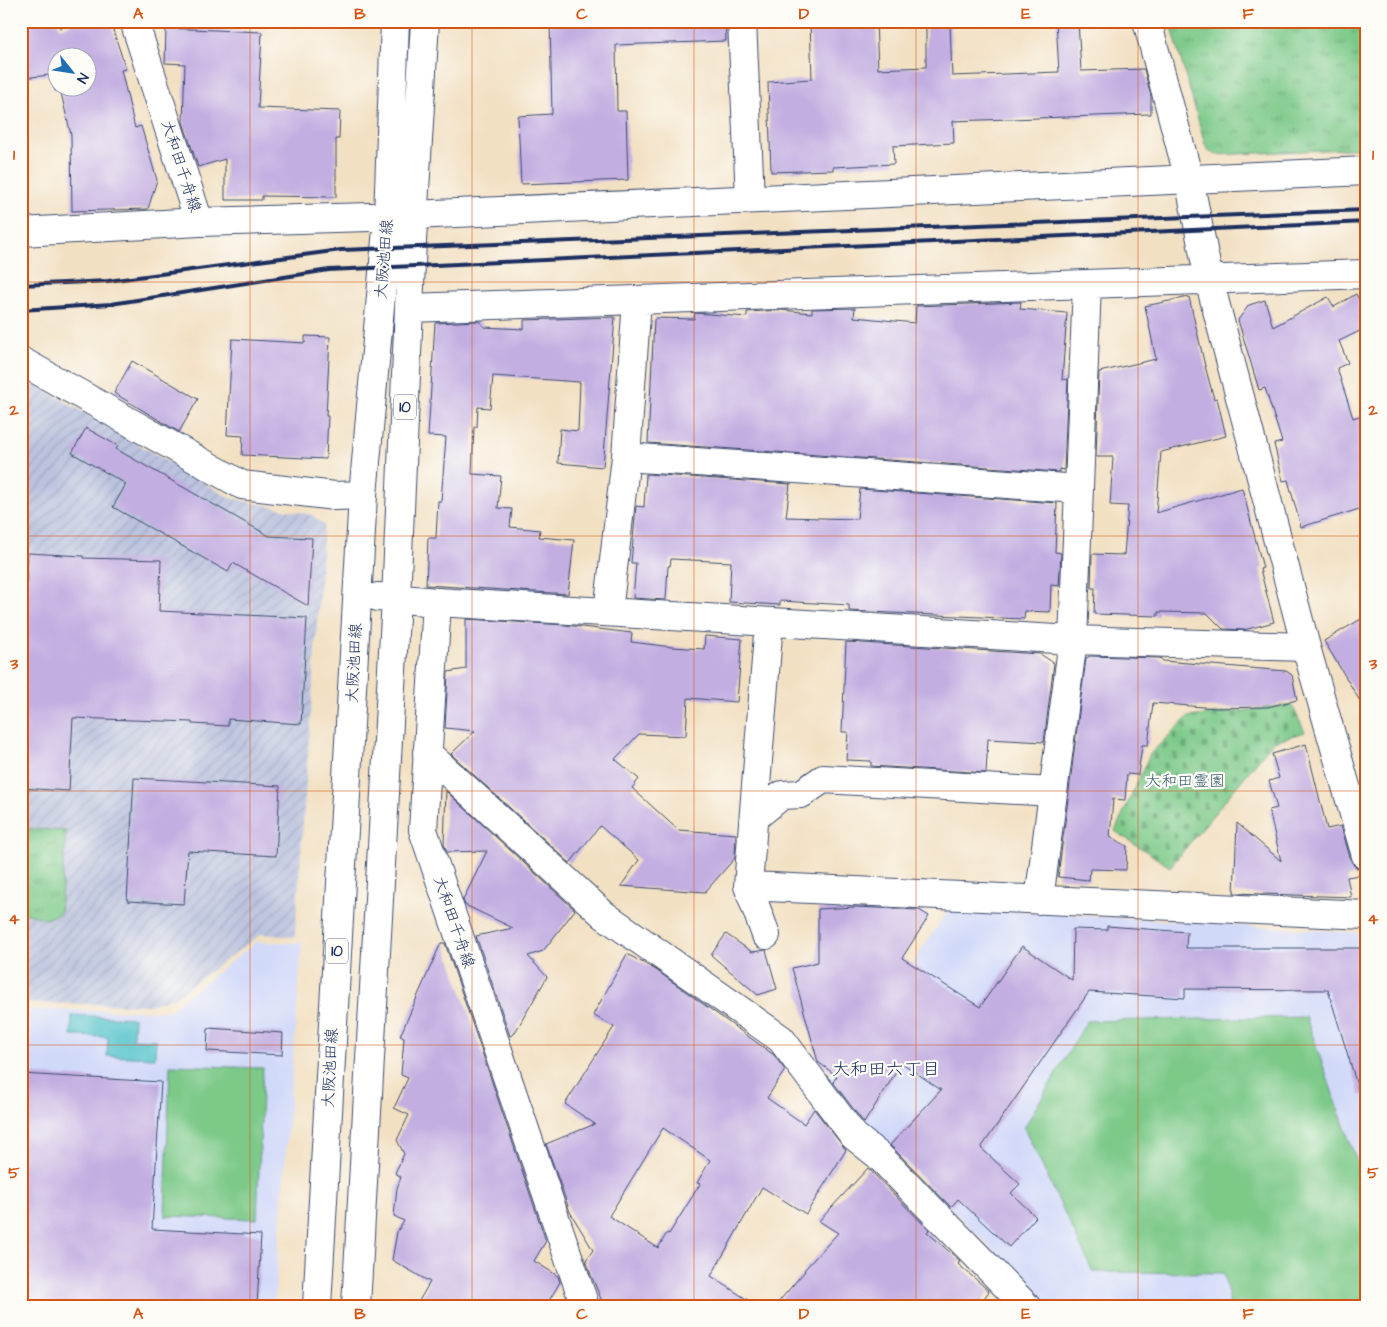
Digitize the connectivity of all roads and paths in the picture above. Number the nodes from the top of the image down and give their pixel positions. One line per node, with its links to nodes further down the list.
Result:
1 (134, 21): 10 (street, 大和田千舟線)
2 (395, 21): 9 (street, 大阪池田線 / 10)
3 (425, 21): 9 (street, 大阪池田線 / 10)
4 (742, 21): 8 (street)
5 (1147, 21): 7 (street)
6 (1366, 171): 7 (street, 大和田千舟線)
7 (1189, 179): 8 (street, 大和田千舟線); 13 (street)
8 (750, 198): 9 (street, 大和田千舟線)
9 (400, 216): 10 (street, 大和田千舟線); 16 (street, 大阪池田線 / 10); 20 (street, 大阪池田線 / 10)
10 (199, 222): 11 (street)
11 (21, 232)
12 (1366, 274): 13 (street)
13 (1209, 280): 14 (street); 27 (street)
14 (1087, 284): 15 (street); 19 (street)
15 (637, 300): 16 (street); 18 (street)
16 (409, 308): 22 (street, 大阪池田線 / 10)
17 (21, 361): 20 (street)
18 (626, 457): 19 (street); 24 (street)
19 (1079, 489): 26 (street)
20 (363, 495): 21 (street, 大阪池田線 / 10)
21 (358, 595): 22 (street); 36 (street, 大阪池田線 / 10)
22 (396, 599): 23 (street); 37 (street, 大阪池田線 / 10)
23 (437, 602): 24 (street); 28 (street, 大和田千舟線)
24 (608, 612): 25 (street)
25 (769, 622): 26 (street); 30 (street)
26 (1073, 640): 27 (street); 29 (street)
27 (1306, 648): 31 (street)
28 (427, 753): 38 (street, 大和田千舟線); 39 (street)
29 (1053, 792): 30 (street); 33 (street)
30 (754, 818): 32 (street)
31 (1366, 856)
32 (748, 886): 33 (street); 35 (street)
33 (1039, 900): 34 (street)
34 (1366, 915)
35 (766, 935)
36 (317, 1306)
37 (356, 1306)
38 (586, 1306)
39 (1026, 1306)

